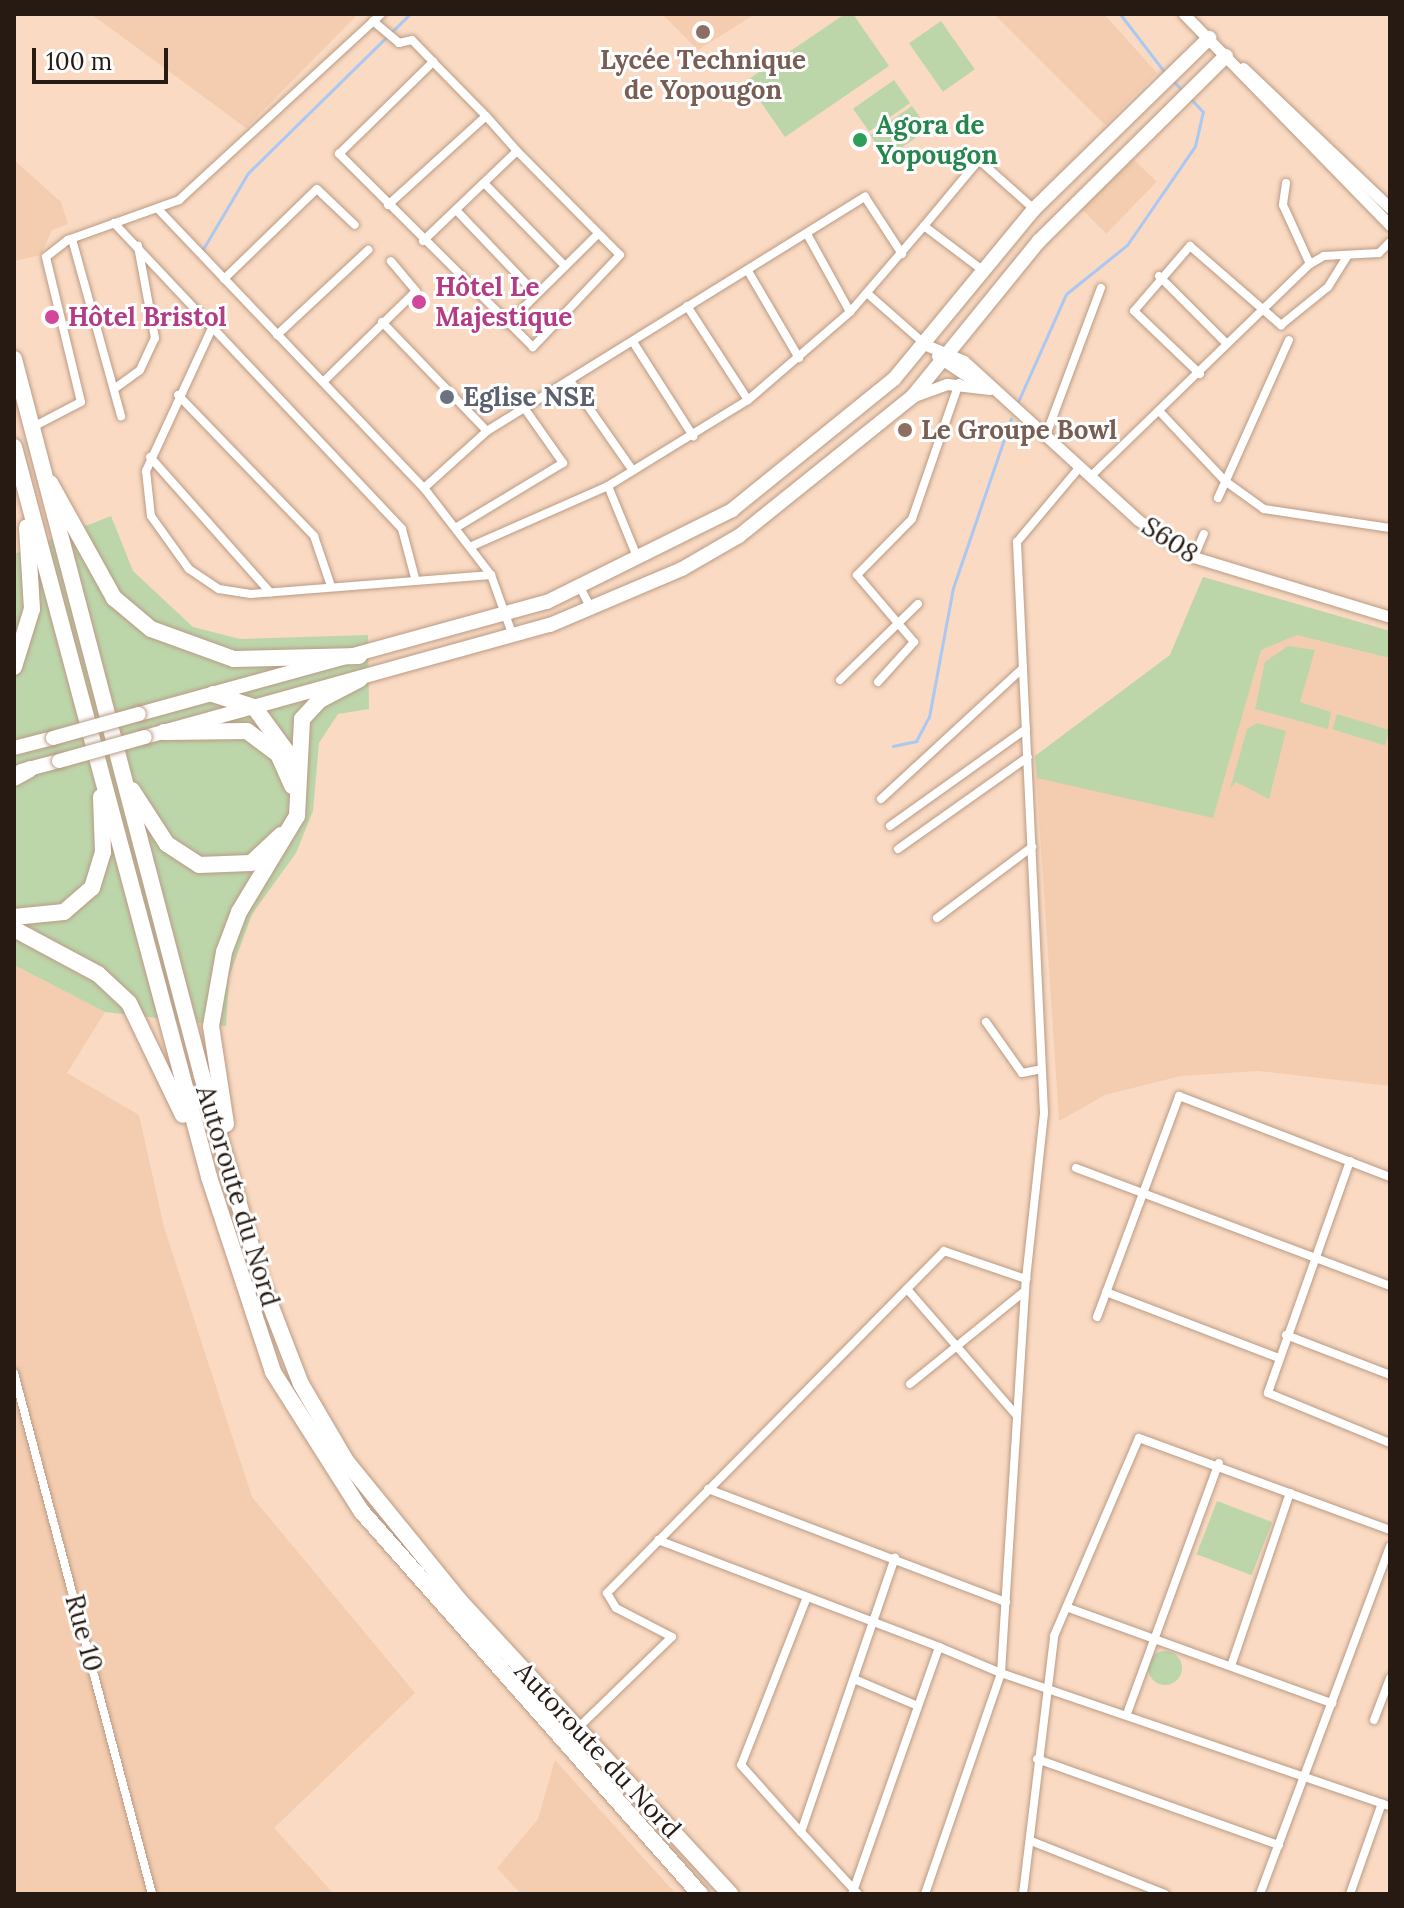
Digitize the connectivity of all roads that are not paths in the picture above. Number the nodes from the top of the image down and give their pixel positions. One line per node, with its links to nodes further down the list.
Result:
1 (1187, 15): 3 (street)
2 (377, 17): 5 (street); 14 (street)
3 (1209, 38): 4 (street); 7 (main road)
4 (1226, 56): 9 (main road); 13 (street); 19 (street)
5 (433, 62): 6 (street); 12 (street)
6 (486, 116): 8 (street); 12 (street)
7 (1094, 147): 9 (main road); 15 (main road)
8 (517, 151): 10 (street); 21 (street)
9 (1112, 165): 52 (main road)
10 (484, 183): 16 (street); 32 (street)
11 (1286, 183): 31 (street)
12 (388, 205): 24 (street)
13 (1390, 208)
14 (158, 209): 17 (street); 36 (street)
15 (1034, 209): 20 (street); 34 (main road)
16 (456, 210): 24 (street); 39 (street)
17 (114, 223): 23 (street); 26 (street)
18 (355, 225): 36 (street)
19 (1390, 225)
20 (924, 226): 28 (street); 34 (street)
21 (598, 234): 32 (street); 44 (street)
22 (807, 234): 28 (street); 33 (street); 42 (street)
23 (72, 239): 58 (street); 66 (street)
24 (423, 241): 44 (street)
25 (1390, 242): 29 (street)
26 (138, 246): 45 (street); 58 (street)
27 (368, 250): 46 (street)
28 (902, 254): 38 (street)
29 (1347, 257): 31 (street); 41 (street)
30 (391, 261): 43 (street)
31 (1310, 264): 41 (street)
32 (565, 266): 39 (street)
33 (748, 271): 40 (street); 51 (street)
34 (985, 272): 50 (main road)
35 (1159, 276): 41 (street); 49 (street); 54 (street)
36 (224, 279): 46 (street)
37 (1101, 288): 68 (street)
38 (867, 293): 42 (street); 50 (street)
39 (536, 294): 44 (street)
40 (687, 306): 48 (street); 62 (street)
41 (1259, 310): 49 (street)
42 (850, 312): 51 (street)
43 (382, 322): 55 (street); 67 (street)
44 (507, 324)
45 (213, 326): 60 (street); 87 (street)
46 (277, 335): 55 (street)
47 (1289, 340): 76 (street)
48 (633, 342): 56 (street); 69 (street)
49 (1227, 344): 54 (street)
50 (926, 345): 52 (street, S608); 85 (main road)
51 (799, 358): 62 (street)
52 (949, 358): 59 (street, S608); 61 (main road)
53 (14, 359): 66 (highway, Autoroute du Nord)
54 (1200, 374): 64 (street)
55 (323, 382): 78 (street)
56 (571, 382): 63 (street); 74 (street)
57 (959, 383): 59 (street, S608); 61 (street, S608); 95 (street)
58 (114, 389): 65 (street)
59 (991, 389): 68 (street, S608)
60 (178, 395): 71 (street); 88 (street)
61 (913, 396): 92 (main road)
62 (748, 400): 69 (street)
63 (525, 409): 67 (street); 80 (street)
64 (1161, 413): 75 (street); 76 (street)
65 (121, 416)
66 (30, 429): 72 (highway, Autoroute du Nord)
67 (487, 431): 78 (street)
68 (1046, 435): 73 (street, S608)
69 (693, 436): 74 (street)
70 (15, 449): 98 (highway); 109 (highway, Autoroute du Nord)
71 (150, 457): 90 (street); 90 (street)
72 (39, 463): 97 (highway); 111 (highway, Autoroute du Nord)
73 (1080, 467): 75 (street, S608); 99 (street)
74 (633, 471): 77 (street)
75 (1091, 476): 84 (street, S608)
76 (1225, 481): 79 (street); 81 (street)
77 (608, 486): 83 (street); 85 (street)
78 (424, 488): 80 (street)
79 (1218, 498)
80 (457, 527): 83 (street)
81 (1390, 528)
82 (1204, 534): 84 (street)
83 (472, 546): 86 (street)
84 (1194, 557): 94 (street, S608)
85 (640, 562): 89 (main road)
86 (491, 575): 87 (street); 93 (street)
87 (415, 578): 88 (street)
88 (331, 586): 90 (street)
89 (581, 589): 92 (street); 93 (main road)
90 (270, 592)
91 (918, 604): 95 (street)
92 (591, 609): 96 (main road)
93 (506, 614): 96 (street); 97 (main road)
94 (1390, 617)
95 (896, 624): 101 (street); 102 (street)
96 (513, 636): 100 (main road)
97 (359, 656): 103 (main road)
98 (14, 667)
99 (1023, 668): 105 (street); 113 (street)
100 (360, 679): 104 (main road); 110 (highway)
101 (840, 680)
102 (878, 682)
103 (213, 694): 104 (highway); 107 (main road, bridge)
104 (254, 707): 106 (main road); 110 (highway)
105 (1026, 729): 108 (street); 114 (street)
106 (164, 732): 111 (highway); 112 (main road, bridge)
107 (14, 748)
108 (1028, 757): 115 (street); 116 (street)
109 (98, 760): 117 (highway); 124 (highway, Autoroute du Nord)
110 (296, 764): 125 (highway)
111 (122, 771): 125 (highway, Autoroute du Nord)
112 (19, 773)
113 (881, 799)
114 (890, 826)
115 (1032, 847): 118 (street); 121 (street)
116 (898, 849)
117 (14, 917)
118 (937, 918)
119 (14, 929): 124 (highway)
120 (986, 1022): 121 (street)
121 (1042, 1069): 129 (street)
122 (1350, 1161): 126 (street); 127 (street); 128 (street)
123 (1076, 1168): 127 (street)
124 (209, 1177): 174 (highway, Autoroute du Nord)
125 (233, 1177): 165 (highway, Autoroute du Nord)
126 (1390, 1177)
127 (1141, 1193): 128 (street); 133 (street)
128 (1314, 1258): 130 (street); 135 (street)
129 (1026, 1279): 131 (street); 132 (street)
130 (1390, 1286)
131 (907, 1289): 136 (street); 144 (street)
132 (1025, 1291): 136 (street); 141 (street)
133 (1106, 1292): 134 (street); 137 (street)
134 (1097, 1317)
135 (1286, 1335): 137 (street); 139 (street)
136 (955, 1345): 140 (street); 141 (street)
137 (1279, 1358): 142 (street)
138 (14, 1373): 173 (street, Rue 10)
139 (1390, 1375)
140 (910, 1384)
141 (1016, 1415): 151 (street)
142 (1390, 1443)
143 (1219, 1463): 145 (street); 152 (street); 154 (street)
144 (708, 1489): 147 (street); 149 (street)
145 (1290, 1493): 146 (street); 156 (street)
146 (1390, 1530)
147 (658, 1540): 150 (street); 165 (street)
148 (1390, 1547): 161 (street)
149 (895, 1558): 151 (street); 153 (street)
150 (807, 1597): 153 (street); 169 (street)
151 (1006, 1602): 157 (street)
152 (1069, 1608): 154 (street); 160 (street)
153 (873, 1623): 155 (street); 159 (street)
154 (1156, 1639): 156 (street); 163 (street)
155 (939, 1647): 157 (street); 162 (street)
156 (1231, 1666): 161 (street)
157 (1001, 1673): 160 (street); 176 (street)
158 (1390, 1678): 164 (street)
159 (854, 1679): 162 (street); 169 (street)
160 (1050, 1684): 163 (street); 166 (street)
161 (1332, 1703): 167 (street)
162 (918, 1706): 172 (street)
163 (1128, 1711): 167 (street)
164 (1374, 1720)
165 (580, 1726): 175 (highway, Autoroute du Nord)
166 (1037, 1759): 170 (street); 171 (street)
167 (1304, 1779): 168 (street); 171 (street)
168 (1386, 1804): 180 (street)
169 (801, 1832): 172 (street)
170 (1031, 1841): 177 (street); 178 (street)
171 (1279, 1845): 179 (street)
172 (856, 1892)
173 (152, 1894)
174 (700, 1894)
175 (732, 1894)
176 (925, 1894)
177 (1023, 1894)
178 (1165, 1894)
179 (1260, 1894)
180 (1350, 1894)

